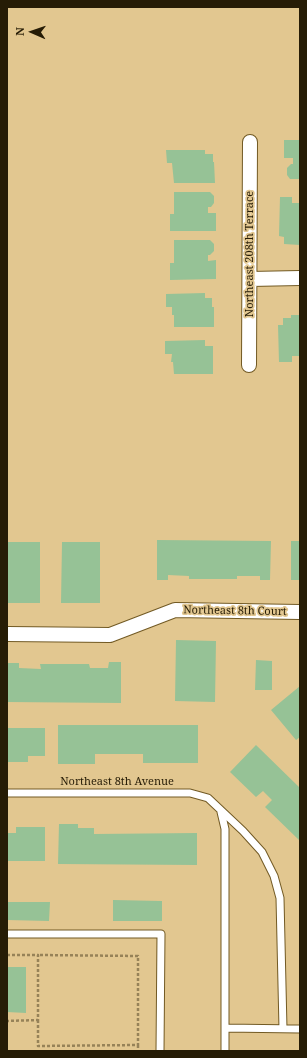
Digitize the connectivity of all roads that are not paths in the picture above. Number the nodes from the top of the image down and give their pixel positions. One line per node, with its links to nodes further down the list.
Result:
1 (250, 142): 2 (street, Northeast 208th Terrace)
2 (250, 278): 3 (street); 4 (street, Northeast 208th Terrace)
3 (300, 278)
4 (249, 365)
5 (300, 612): 6 (street, Northeast 8th Court)
6 (7, 634)
7 (7, 793): 8 (lane, Northeast 8th Avenue)
8 (221, 812): 10 (lane); 11 (lane, Northeast 8th Avenue)
9 (7, 934): 13 (lane)
10 (225, 1028): 11 (lane); 14 (lane)
11 (282, 1029): 12 (lane)
12 (300, 1029)
13 (160, 1051)
14 (225, 1051)

